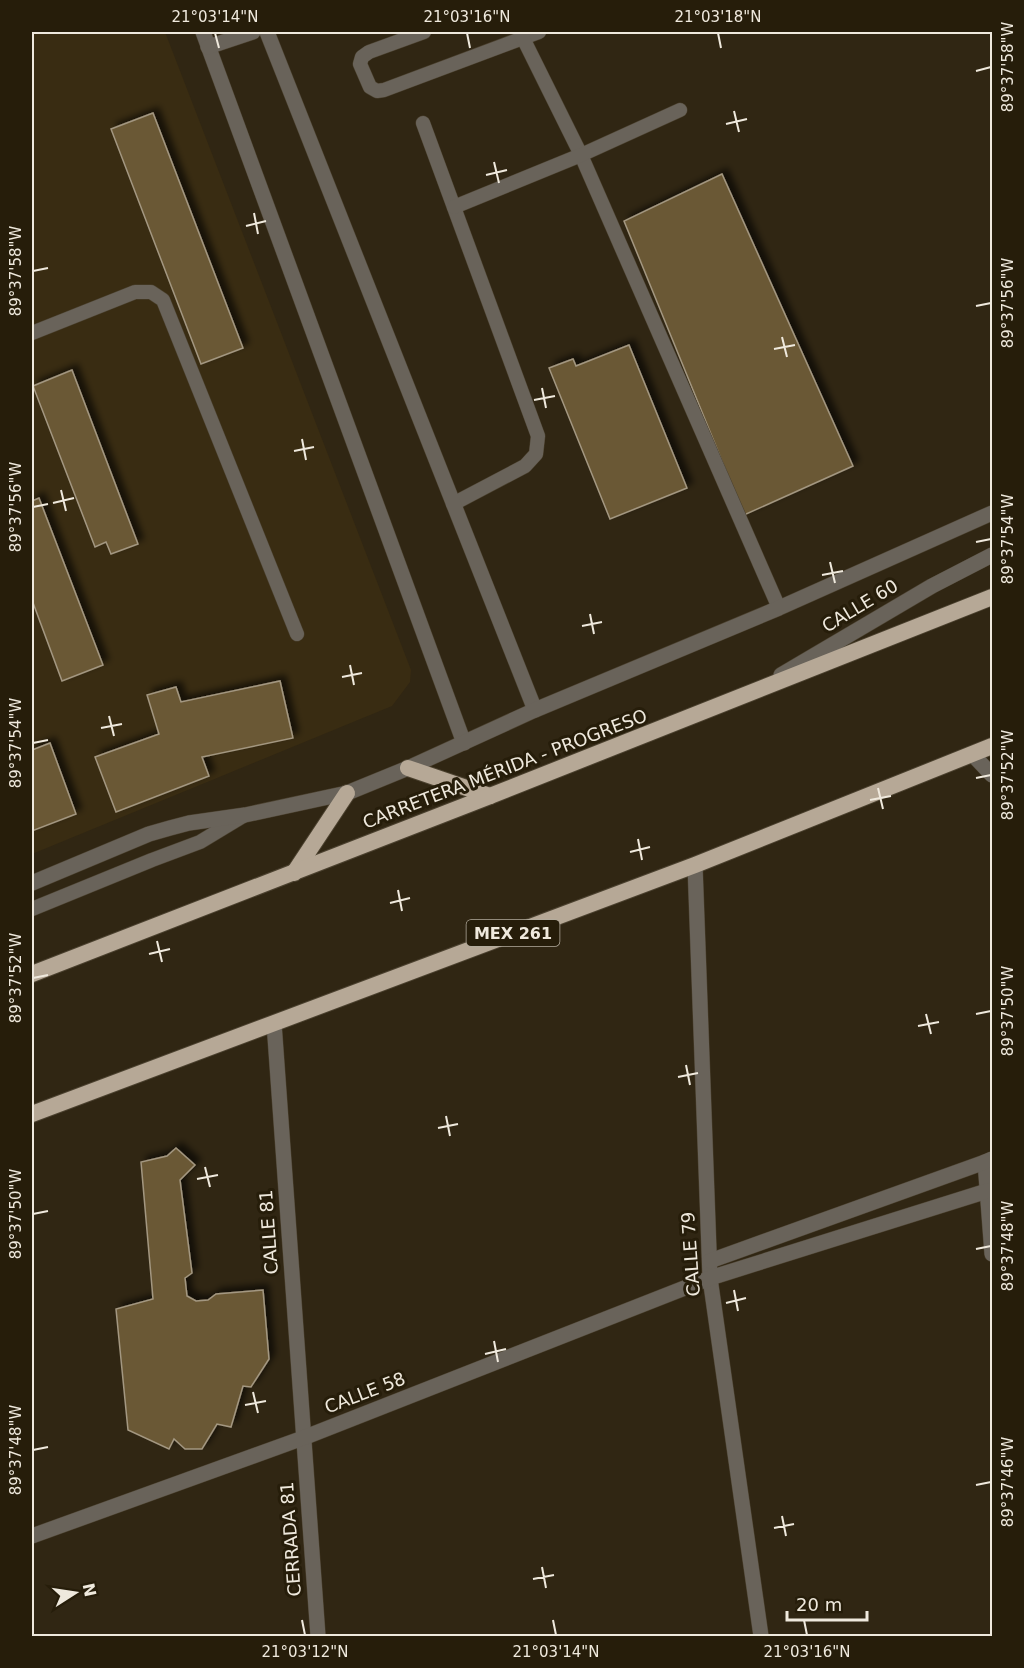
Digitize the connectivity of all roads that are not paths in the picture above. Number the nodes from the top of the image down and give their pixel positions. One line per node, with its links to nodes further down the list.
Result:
1 (203, 32): 7 (street)
2 (253, 32): 7 (street)
3 (267, 32): 13 (street)
4 (424, 32): 6 (lane)
5 (539, 32): 6 (lane)
6 (521, 35): 10 (lane)
7 (208, 46): 21 (street)
8 (680, 110): 10 (lane)
9 (423, 123): 11 (lane)
10 (581, 155): 11 (lane); 17 (lane)
11 (454, 207): 13 (lane)
12 (32, 333): 18 (lane)
13 (453, 504): 20 (street)
14 (993, 513): 17 (street)
15 (993, 555): 19 (street, CALLE 60)
16 (993, 597): 19 (highway, CARRETERA MÉRIDA - PROGRESO)
17 (779, 608): 20 (street)
18 (297, 634)
19 (750, 694): 27 (highway, CARRETERA MÉRIDA - PROGRESO)
20 (535, 711): 21 (street)
21 (464, 743): 24 (street)
22 (993, 746): 23 (highway, MEX 261)
23 (972, 754): 25 (street); 29 (highway, MEX 261)
24 (408, 768): 26 (street); 27 (highway)
25 (993, 775)
26 (347, 793): 28 (street); 30 (highway)
27 (490, 796): 30 (highway, CARRETERA MÉRIDA - PROGRESO)
28 (245, 815): 31 (street); 32 (lane)
29 (695, 865): 34 (highway, MEX 261); 39 (street, CALLE 79)
30 (294, 873): 33 (highway, CARRETERA MÉRIDA - PROGRESO)
31 (32, 883)
32 (32, 909)
33 (32, 974)
34 (274, 1023): 35 (highway, MEX 261); 41 (street, CALLE 81)
35 (32, 1114)
36 (989, 1160): 37 (street); 39 (street)
37 (987, 1191): 38 (street); 40 (street, CALLE 58)
38 (993, 1254)
39 (710, 1261): 40 (street, CALLE 79)
40 (710, 1278): 41 (street, CALLE 58); 44 (street, CALLE 79)
41 (303, 1438): 42 (street, CALLE 58); 43 (street, CERRADA 81)
42 (32, 1536)
43 (318, 1636)
44 (760, 1636)

